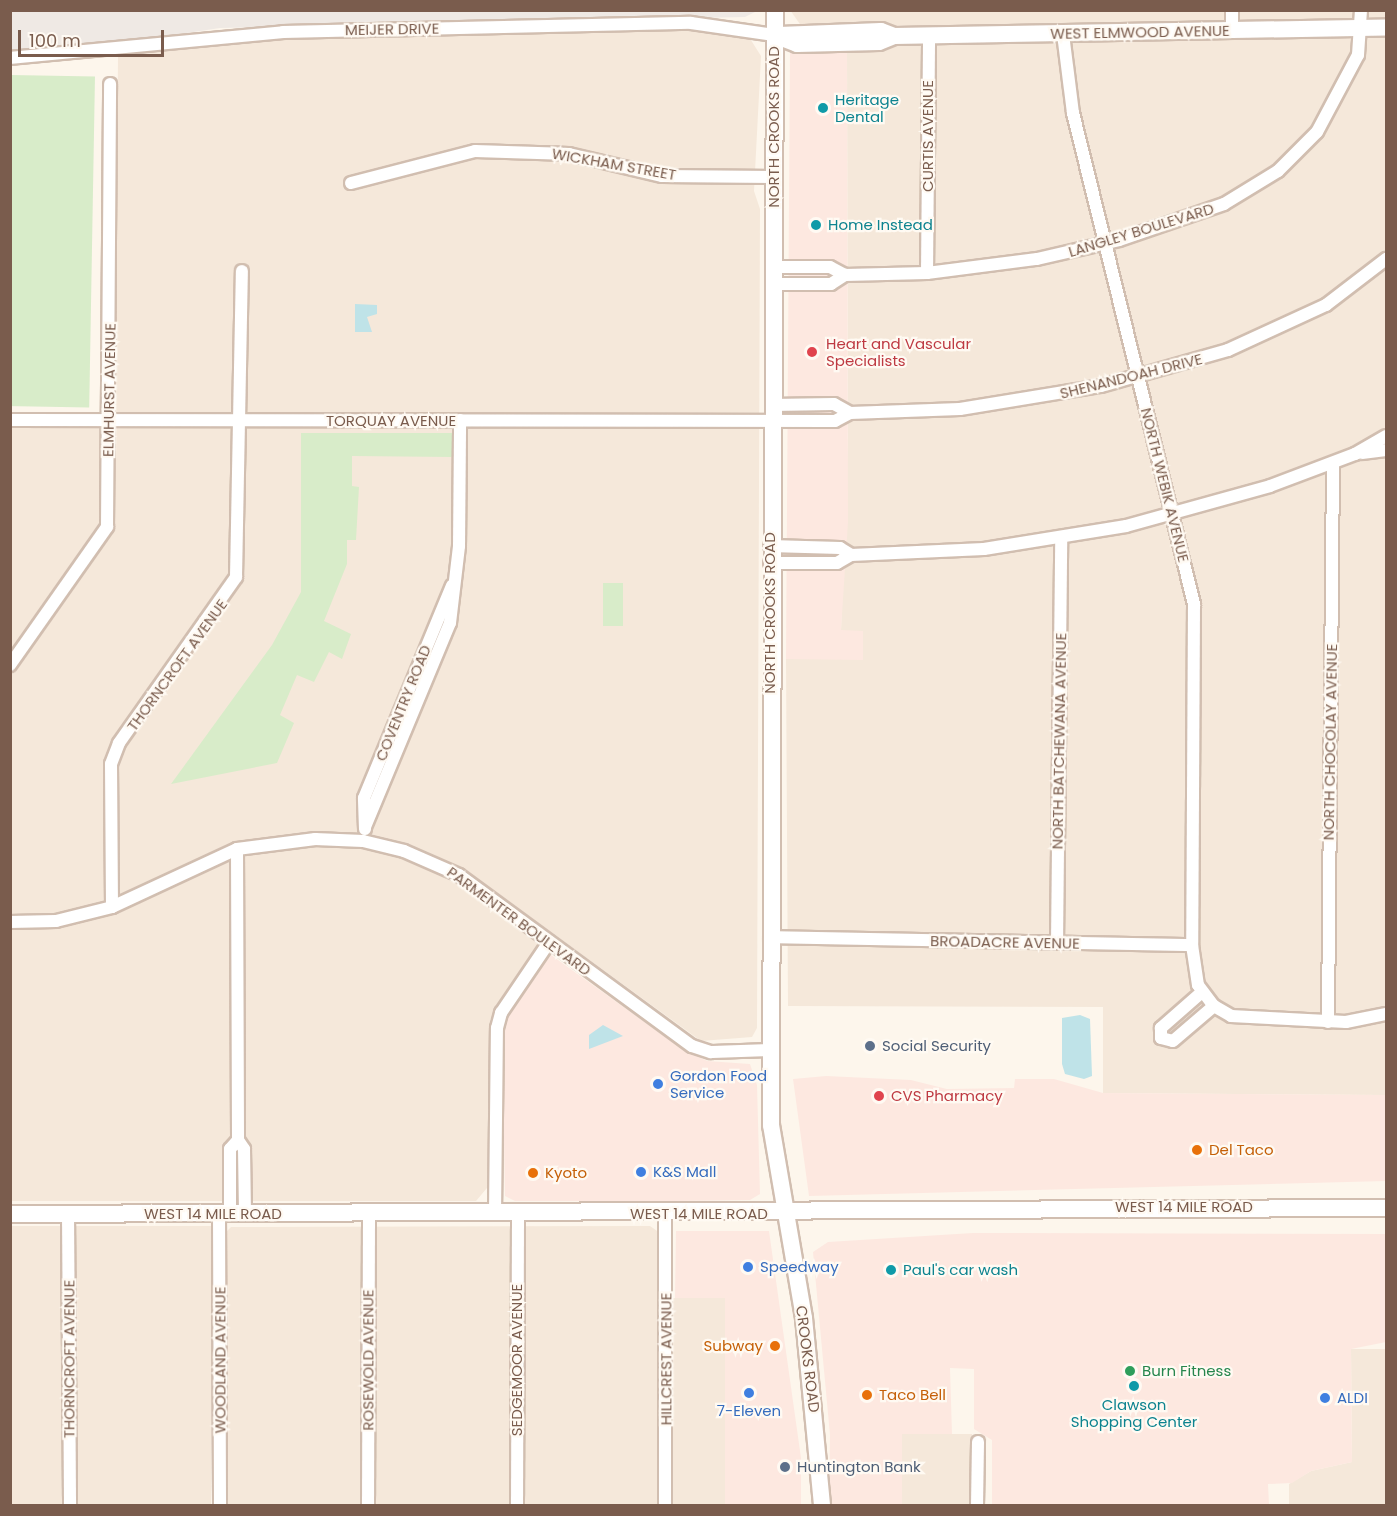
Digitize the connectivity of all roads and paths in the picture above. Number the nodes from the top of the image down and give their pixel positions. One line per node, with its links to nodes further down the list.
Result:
1 (775, 10): 8 (main road, NORTH CROOKS ROAD)
2 (1232, 10): 6 (street)
3 (1361, 10): 5 (street, LANGLEY BOULEVARD)
4 (1386, 27): 5 (main road, WEST ELMWOOD AVENUE)
5 (1361, 28): 6 (main road, WEST ELMWOOD AVENUE); 14 (street, LANGLEY BOULEVARD)
6 (1232, 31): 7 (main road, WEST ELMWOOD AVENUE)
7 (1063, 34): 9 (main road, WEST ELMWOOD AVENUE); 14 (street, NORTH WEBIK AVENUE)
8 (774, 35): 9 (main road, WEST ELMWOOD AVENUE); 10 (street, MEIJER DRIVE); 12 (main road, NORTH CROOKS ROAD)
9 (929, 36): 18 (street, CURTIS AVENUE)
10 (10, 58)
11 (110, 84): 24 (street, ELMHURST AVENUE)
12 (774, 177): 13 (street, WICKHAM STREET); 16 (main road, NORTH CROOKS ROAD)
13 (351, 183)
14 (1106, 243): 18 (street, LANGLEY BOULEVARD); 21 (street, NORTH WEBIK AVENUE)
15 (1386, 259): 21 (street, SHENANDOAH DRIVE)
16 (774, 267): 19 (street, LANGLEY BOULEVARD); 20 (main road, NORTH CROOKS ROAD)
17 (242, 271): 26 (street, THORNCROFT AVENUE)
18 (927, 273): 19 (street, LANGLEY BOULEVARD)
19 (844, 275): 20 (street, LANGLEY BOULEVARD)
20 (774, 284): 22 (main road, NORTH CROOKS ROAD)
21 (1138, 377): 22 (street, SHENANDOAH DRIVE); 31 (street, NORTH WEBIK AVENUE)
22 (771, 413): 25 (street, TORQUAY AVENUE); 33 (main road, NORTH CROOKS ROAD)
23 (10, 420): 24 (street, TORQUAY AVENUE)
24 (109, 420): 26 (street, TORQUAY AVENUE); 34 (street, ELMHURST AVENUE)
25 (459, 420): 26 (street, TORQUAY AVENUE); 35 (street, COVENTRY ROAD)
26 (239, 421): 37 (street, THORNCROFT AVENUE)
27 (1386, 436): 29 (street)
28 (1386, 450): 29 (street)
29 (1355, 454): 30 (street)
30 (1333, 463): 31 (street); 46 (street, NORTH CHOCOLAY AVENUE)
31 (1173, 515): 32 (street); 42 (street, NORTH WEBIK AVENUE)
32 (1061, 539): 33 (street); 41 (street, NORTH BATCHEWANA AVENUE)
33 (770, 554): 39 (main road, NORTH CROOKS ROAD)
34 (10, 664)
35 (363, 841): 36 (street, PARMENTER BOULEVARD); 40 (street, PARMENTER BOULEVARD)
36 (237, 849): 37 (street, PARMENTER BOULEVARD); 51 (street, WOODLAND AVENUE)
37 (112, 907): 38 (street, PARMENTER BOULEVARD)
38 (10, 922)
39 (770, 937): 41 (street, BROADACRE AVENUE); 47 (main road, NORTH CROOKS ROAD)
40 (549, 942): 47 (street, PARMENTER BOULEVARD); 52 (street)
41 (1057, 943): 42 (street, BROADACRE AVENUE)
42 (1192, 945): 43 (street)
43 (1202, 992): 44 (street); 44 (street)
44 (1214, 1006): 46 (street)
45 (1386, 1014): 46 (street)
46 (1328, 1022)
47 (771, 1050): 55 (main road, NORTH CROOKS ROAD)
48 (1386, 1208): 55 (main road, WEST 14 MILE ROAD)
49 (69, 1213): 50 (main road, WEST 14 MILE ROAD); 51 (main road, WEST 14 MILE ROAD); 58 (street, THORNCROFT AVENUE)
50 (10, 1214)
51 (231, 1214): 56 (main road, WEST 14 MILE ROAD); 59 (street, WOODLAND AVENUE)
52 (495, 1214): 53 (main road, WEST 14 MILE ROAD); 56 (main road, WEST 14 MILE ROAD)
53 (518, 1214): 54 (main road, WEST 14 MILE ROAD); 61 (street, SEDGEMOOR AVENUE)
54 (665, 1214): 55 (main road, WEST 14 MILE ROAD); 62 (street, HILLCREST AVENUE)
55 (784, 1214): 63 (main road, CROOKS ROAD)
56 (369, 1215): 60 (street, ROSEWOLD AVENUE)
57 (978, 1442): 64 (street)
58 (70, 1506)
59 (220, 1506)
60 (368, 1506)
61 (517, 1506)
62 (665, 1506)
63 (822, 1506)
64 (977, 1506)

